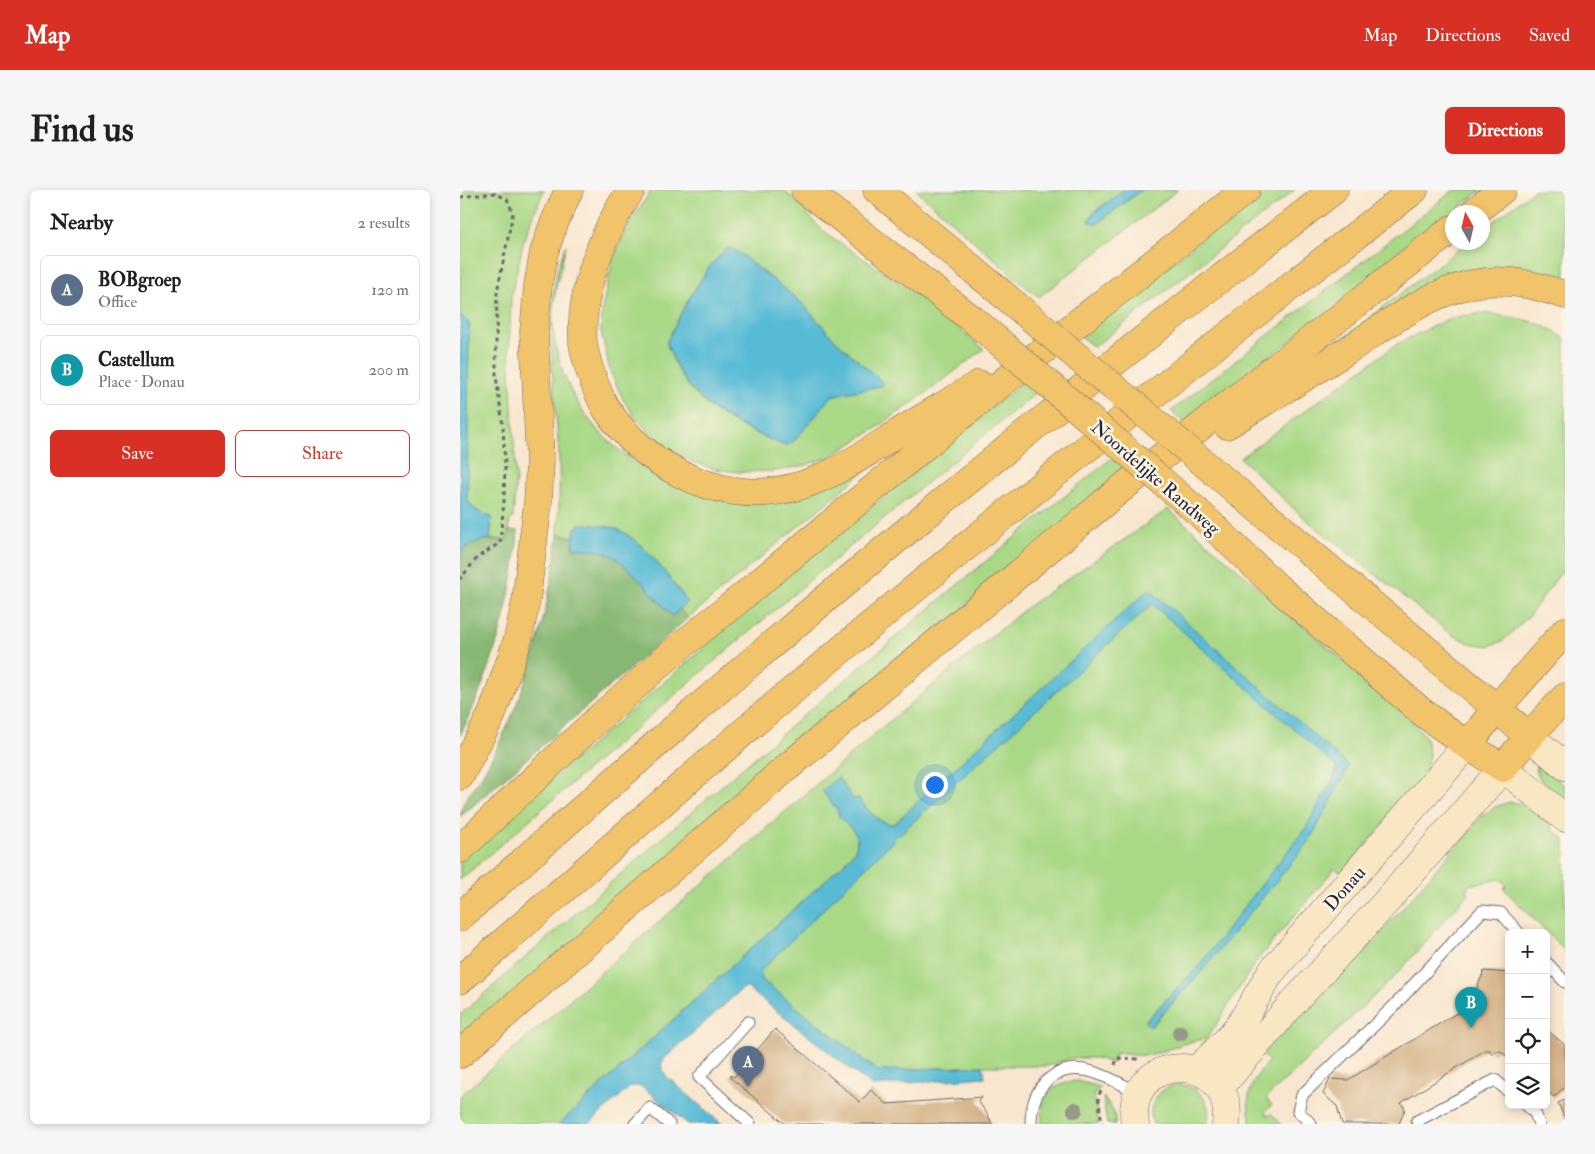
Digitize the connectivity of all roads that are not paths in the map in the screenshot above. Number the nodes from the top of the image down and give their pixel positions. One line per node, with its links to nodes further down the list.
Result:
1 (569, 190): 21 (main road)
2 (631, 190): 12 (main road)
3 (805, 190): 18 (main road, Noordelijke Randweg, bridge)
4 (877, 190): 16 (main road, bridge)
5 (1246, 190): 12 (main road)
6 (1334, 190): 24 (main road)
7 (1414, 190): 27 (main road)
8 (1502, 190): 9 (main road)
9 (1483, 205)
10 (1445, 234): 13 (main road)
11 (1565, 295): 13 (main road)
12 (1072, 328): 23 (main road)
13 (1117, 492): 30 (main road)
14 (1565, 631): 16 (main road, Donau)
15 (1565, 697): 17 (main road)
16 (1497, 708): 17 (main road); 18 (main road, Donau)
17 (1529, 736): 19 (main road); 20 (main road)
18 (1467, 745): 20 (main road, Noordelijke Randweg); 31 (main road, Donau)
19 (1565, 766)
20 (1503, 768): 22 (main road); 32 (main road)
21 (460, 776)
22 (1560, 814)
23 (460, 849)
24 (460, 917)
25 (1515, 929): 42 (lane)
26 (1550, 966): 28 (lane)
27 (460, 980)
28 (1565, 982)
29 (748, 1022): 38 (lane)
30 (460, 1054)
31 (1197, 1070): 32 (main road); 34 (main road)
32 (1219, 1088): 41 (main road)
33 (1505, 1089): 43 (lane)
34 (1138, 1093): 39 (lane); 40 (main road)
35 (1530, 1109): 44 (lane)
36 (635, 1124): 37 (lane)
37 (669, 1124)
38 (750, 1124)
39 (1031, 1124)
40 (1135, 1124)
41 (1226, 1124)
42 (1311, 1124)
43 (1418, 1124)
44 (1539, 1124)

